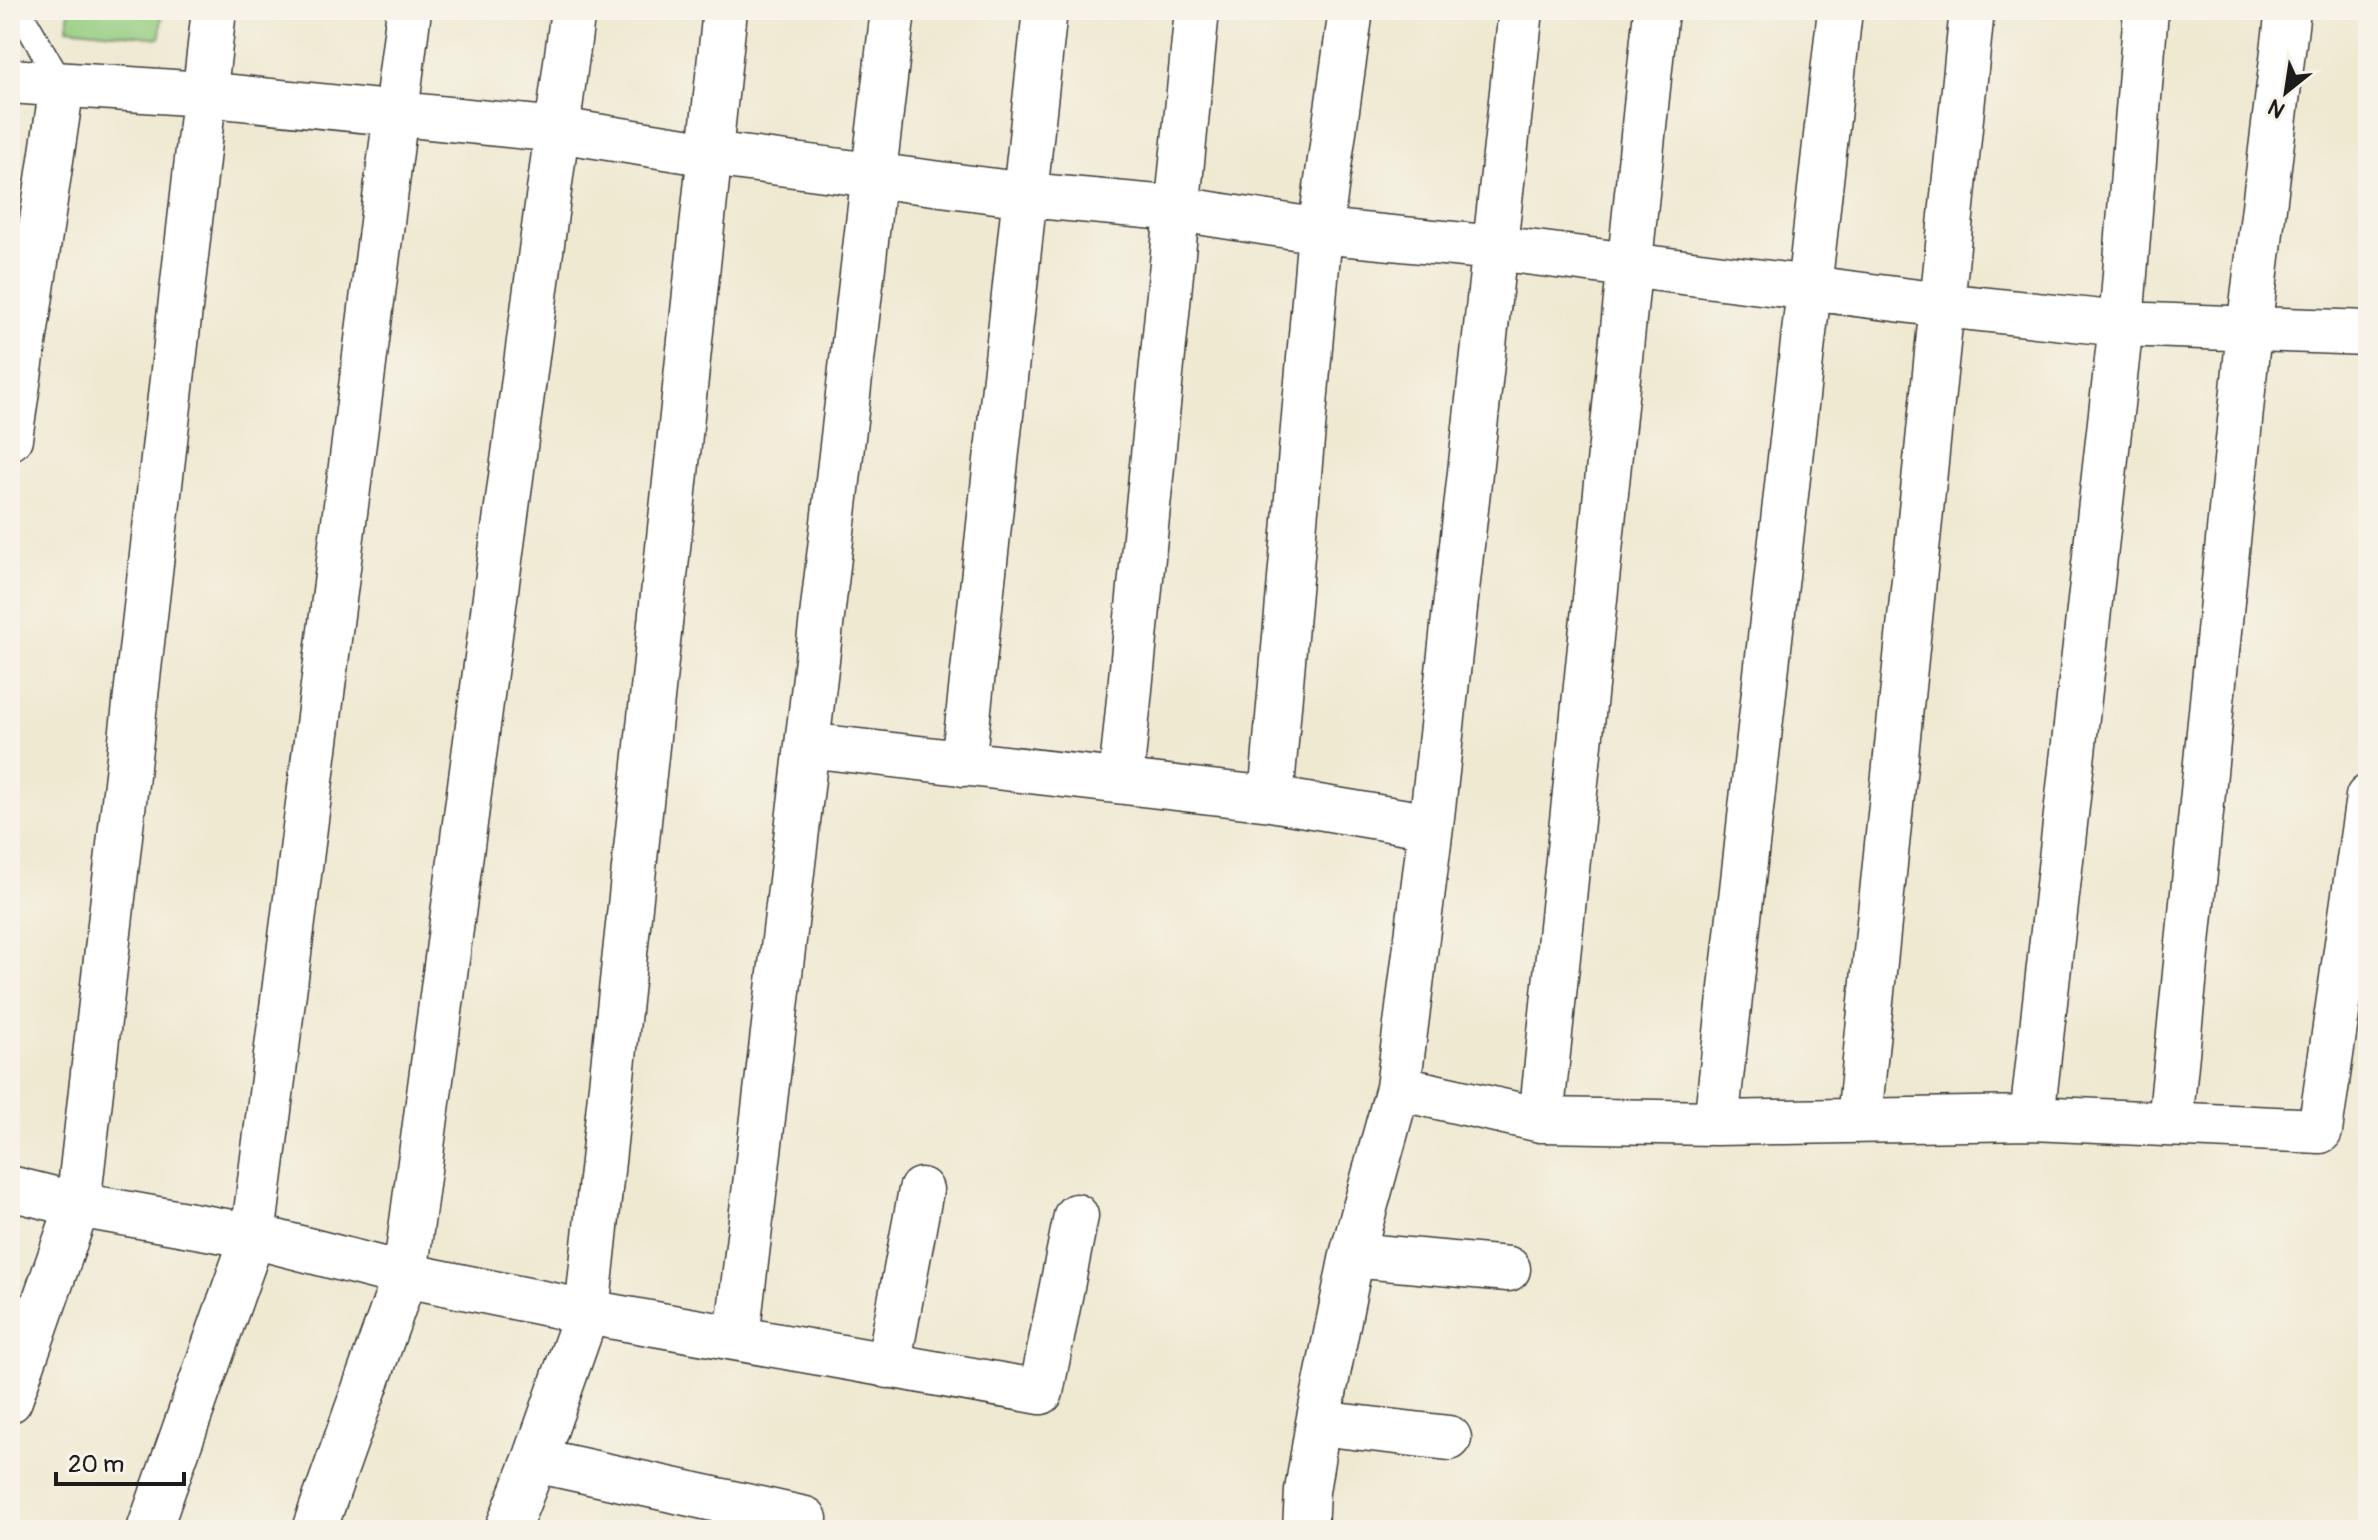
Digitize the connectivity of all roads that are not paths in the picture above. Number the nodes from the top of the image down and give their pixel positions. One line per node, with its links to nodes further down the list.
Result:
1 (19, 10): 17 (lane)
2 (214, 10): 18 (street)
3 (409, 10): 19 (street)
4 (573, 10): 20 (street)
5 (725, 10): 21 (street)
6 (893, 10): 22 (street)
7 (1045, 10): 23 (street)
8 (1197, 10): 24 (street)
9 (1351, 10): 25 (street)
10 (1521, 10): 26 (street)
11 (1656, 10): 27 (street)
12 (1840, 10): 28 (street)
13 (1972, 10): 29 (street)
14 (2146, 10): 30 (street)
15 (2288, 10): 31 (street)
16 (10, 81): 17 (street)
17 (62, 85): 18 (street); 33 (street)
18 (203, 94): 19 (street); 48 (street)
19 (396, 113): 20 (street); 50 (street)
20 (558, 130): 21 (street); 53 (street)
21 (710, 154): 22 (street); 54 (street)
22 (875, 176): 23 (street); 34 (street)
23 (1026, 195): 24 (street); 35 (street)
24 (1179, 209): 25 (street); 36 (street)
25 (1320, 231): 26 (street); 37 (street)
26 (1495, 248): 27 (street); 39 (street)
27 (1629, 264): 28 (street); 43 (street)
28 (1808, 286): 29 (street); 44 (street)
29 (1942, 305): 30 (street); 42 (street)
30 (2121, 324): 31 (street); 41 (street)
31 (2249, 330): 32 (street); 45 (street)
32 (2368, 333)
33 (10, 438)
34 (807, 745): 35 (street); 55 (street)
35 (963, 764): 36 (street)
36 (1121, 780): 37 (street)
37 (1271, 799): 39 (street)
38 (2368, 800): 45 (street)
39 (1431, 826): 40 (street)
40 (1398, 1088): 43 (street); 51 (street)
41 (2032, 1118): 42 (street); 45 (street)
42 (1859, 1119): 44 (street)
43 (1541, 1120): 44 (street)
44 (1716, 1123)
45 (2170, 1124)
46 (10, 1188): 48 (street)
47 (921, 1190): 56 (street)
48 (78, 1205): 50 (street); 57 (street)
49 (1076, 1216): 56 (street)
50 (253, 1236): 53 (street); 62 (street)
51 (1352, 1255): 52 (street); 58 (street)
52 (1508, 1269)
53 (405, 1275): 54 (street); 63 (street)
54 (587, 1312): 55 (street); 60 (street)
55 (737, 1338): 56 (street)
56 (888, 1366)
57 (10, 1400)
58 (1318, 1423): 59 (street); 65 (street)
59 (1449, 1438)
60 (535, 1460): 61 (street); 64 (street)
61 (805, 1519)
62 (149, 1530)
63 (314, 1530)
64 (507, 1530)
65 (1305, 1530)

